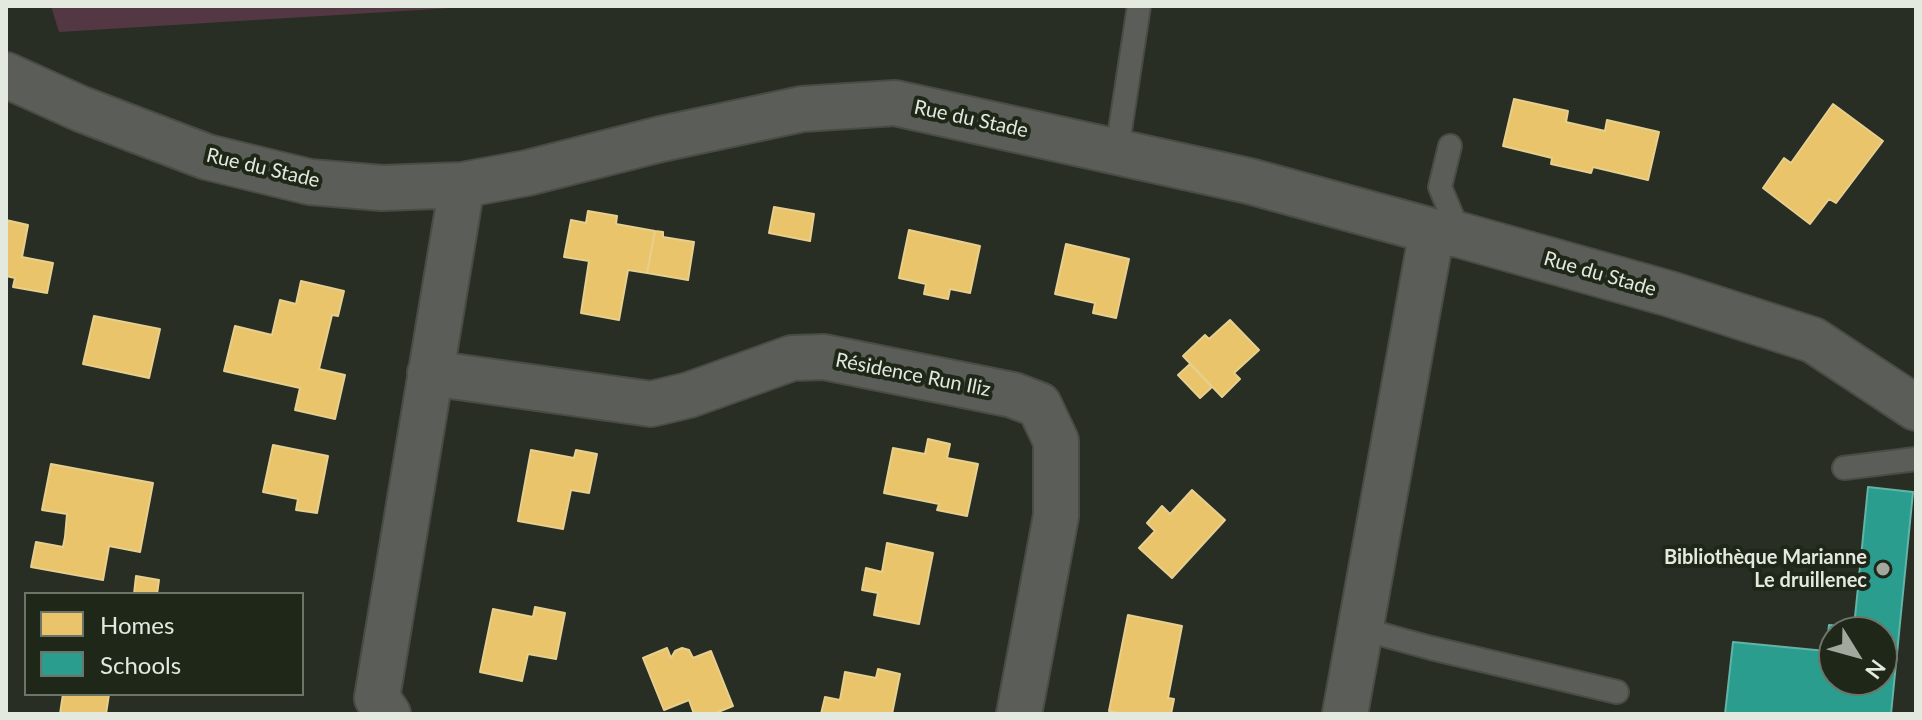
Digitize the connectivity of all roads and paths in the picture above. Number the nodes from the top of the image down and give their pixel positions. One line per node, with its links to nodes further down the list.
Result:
1 (1139, 6): 4 (lane)
2 (6, 75): 5 (street, Rue du Stade)
3 (1450, 146): 6 (lane)
4 (1117, 150): 5 (street, Rue du Stade); 6 (street, Rue du Stade)
5 (462, 185): 7 (street)
6 (1446, 233): 8 (street, Rue du Stade); 11 (street)
7 (430, 373): 13 (street); 14 (street, Résidence Run Iliz)
8 (1916, 408)
9 (1916, 459): 10 (lane)
10 (1844, 468)
11 (1362, 629): 12 (lane); 15 (street)
12 (1617, 692)
13 (388, 714)
14 (1019, 714)
15 (1345, 714)

